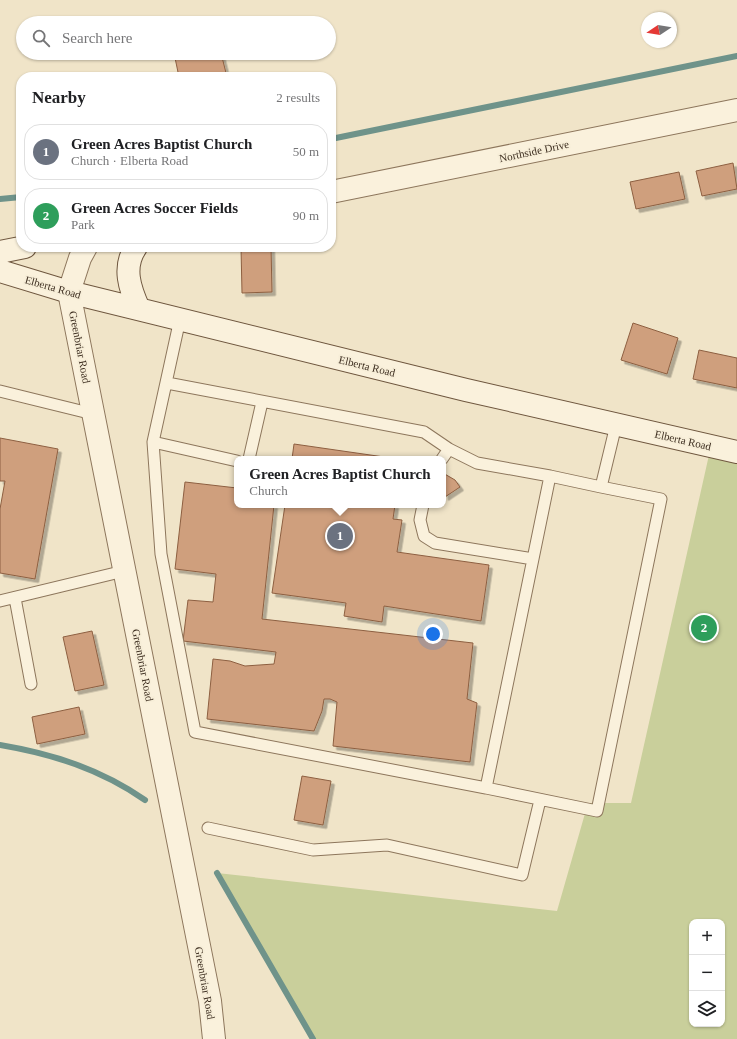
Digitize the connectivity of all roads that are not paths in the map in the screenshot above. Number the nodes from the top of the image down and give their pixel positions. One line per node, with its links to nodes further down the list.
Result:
1 (737, 110): 2 (street, Northside Drive)
2 (336, 191)
3 (16, 249): 4 (street)
4 (0, 252)
5 (83, 252): 8 (street)
6 (134, 252): 9 (street)
7 (0, 271): 8 (street, Elberta Road)
8 (69, 292): 9 (street, Elberta Road); 14 (street, Greenbriar Road)
9 (139, 309): 10 (street, Elberta Road)
10 (180, 320): 11 (lane); 15 (street, Elberta Road)
11 (167, 383): 13 (lane); 16 (lane)
12 (0, 391): 14 (lane)
13 (262, 402): 17 (lane); 19 (lane)
14 (93, 414): 26 (street, Greenbriar Road)
15 (616, 425): 18 (street, Elberta Road); 23 (lane)
16 (153, 442): 21 (lane); 30 (lane)
17 (449, 449): 20 (lane); 22 (lane)
18 (737, 452)
19 (250, 456)
20 (444, 456)
21 (234, 460)
22 (550, 476): 23 (lane); 25 (lane)
23 (601, 487): 31 (lane)
24 (422, 508): 25 (lane)
25 (533, 559): 30 (lane)
26 (124, 571): 27 (lane); 33 (street, Greenbriar Road)
27 (15, 598): 28 (lane); 29 (lane)
28 (0, 601)
29 (31, 684)
30 (486, 788): 31 (lane)
31 (540, 800): 32 (lane)
32 (208, 828)
33 (214, 1039)

